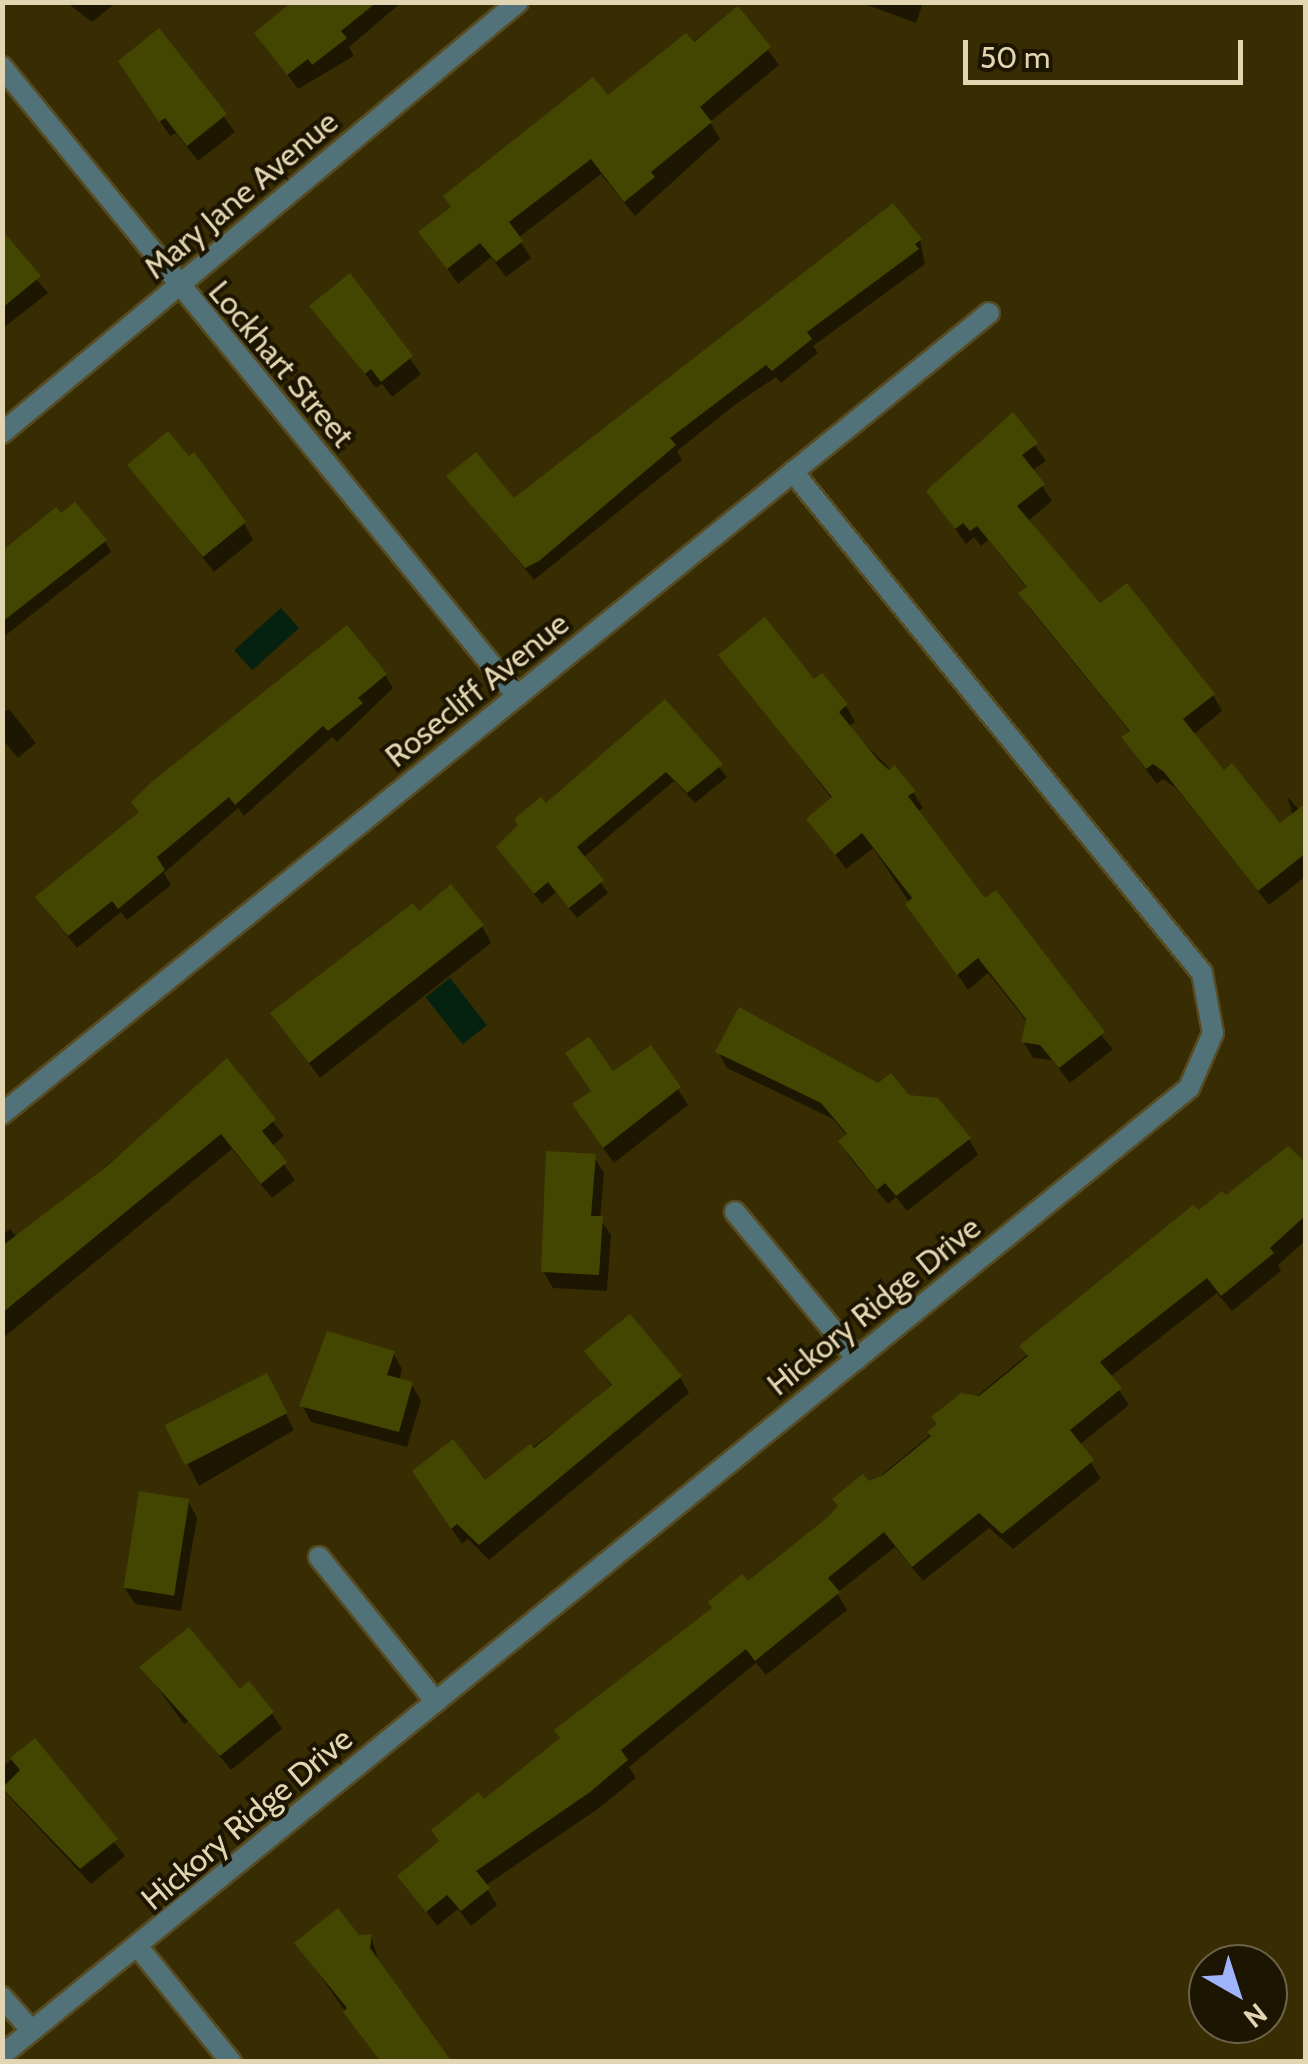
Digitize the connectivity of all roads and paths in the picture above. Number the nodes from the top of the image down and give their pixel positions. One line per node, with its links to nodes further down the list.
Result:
1 (518, 2): 3 (street, Mary Jane Avenue)
2 (2, 68): 3 (street, Lockhart Street)
3 (178, 287): 5 (street, Mary Jane Avenue); 7 (street, Lockhart Street)
4 (989, 313): 6 (street, Rosecliff Avenue)
5 (2, 433)
6 (793, 472): 7 (street, Rosecliff Avenue); 10 (street, Hickory Ridge Drive)
7 (517, 696): 8 (street, Rosecliff Avenue)
8 (2, 1114)
9 (735, 1212): 10 (street)
10 (857, 1359): 12 (street, Hickory Ridge Drive)
11 (319, 1557): 12 (street)
12 (436, 1702): 13 (street, Hickory Ridge Drive)
13 (138, 1948): 15 (street, Hickory Ridge Drive); 17 (street)
14 (2, 1997): 15 (street)
15 (32, 2031): 16 (street, Hickory Ridge Drive)
16 (2, 2055)
17 (231, 2062)

